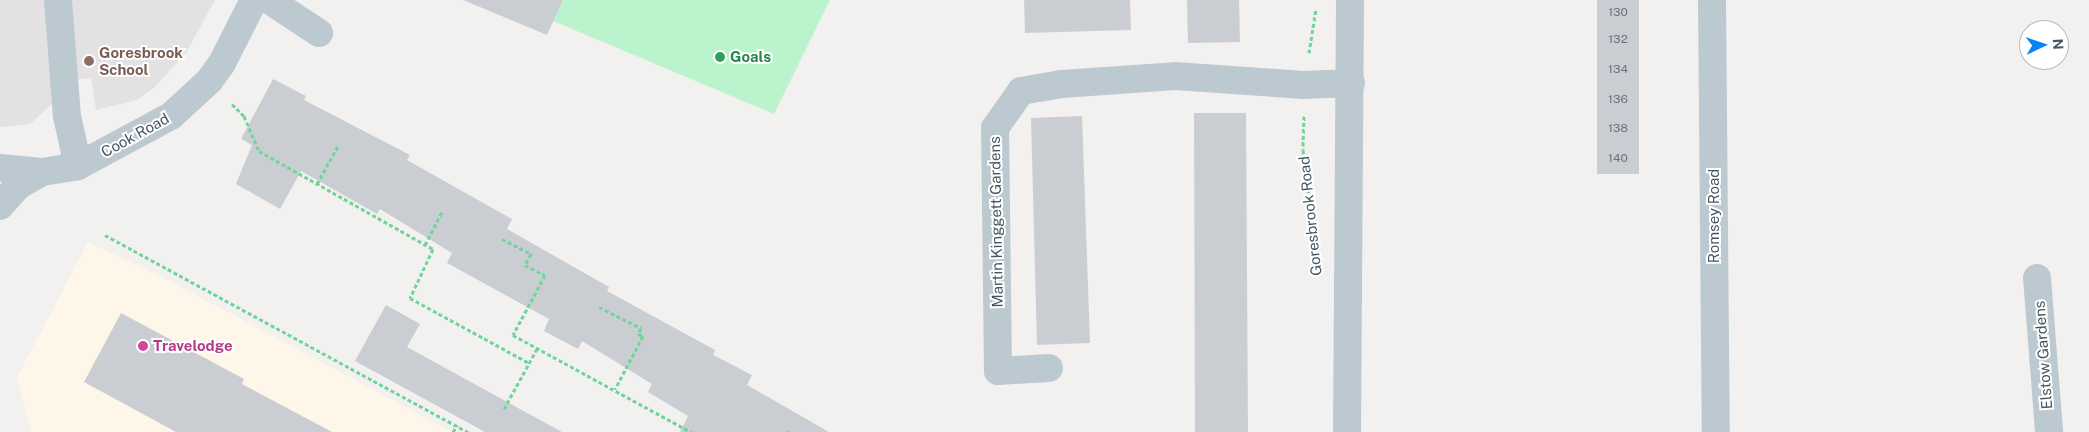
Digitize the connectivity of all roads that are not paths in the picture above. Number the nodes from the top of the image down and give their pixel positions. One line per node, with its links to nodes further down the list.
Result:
1 (58, 0): 8 (street)
2 (254, 0): 8 (street, Cook Road)
3 (269, 0): 6 (street)
4 (1350, 0): 7 (street, Goresbrook Road)
5 (1712, 0): 15 (street, Romsey Road)
6 (319, 33)
7 (1351, 83): 13 (street, Martin Kinggett Gardens); 14 (street, Goresbrook Road)
8 (78, 166): 10 (street, Cook Road)
9 (0, 168): 10 (street)
10 (42, 172): 11 (street, Cook Road)
11 (0, 206)
12 (2038, 278): 16 (street, Elstow Gardens)
13 (1049, 368)
14 (1347, 432)
15 (1716, 432)
16 (2049, 432)

